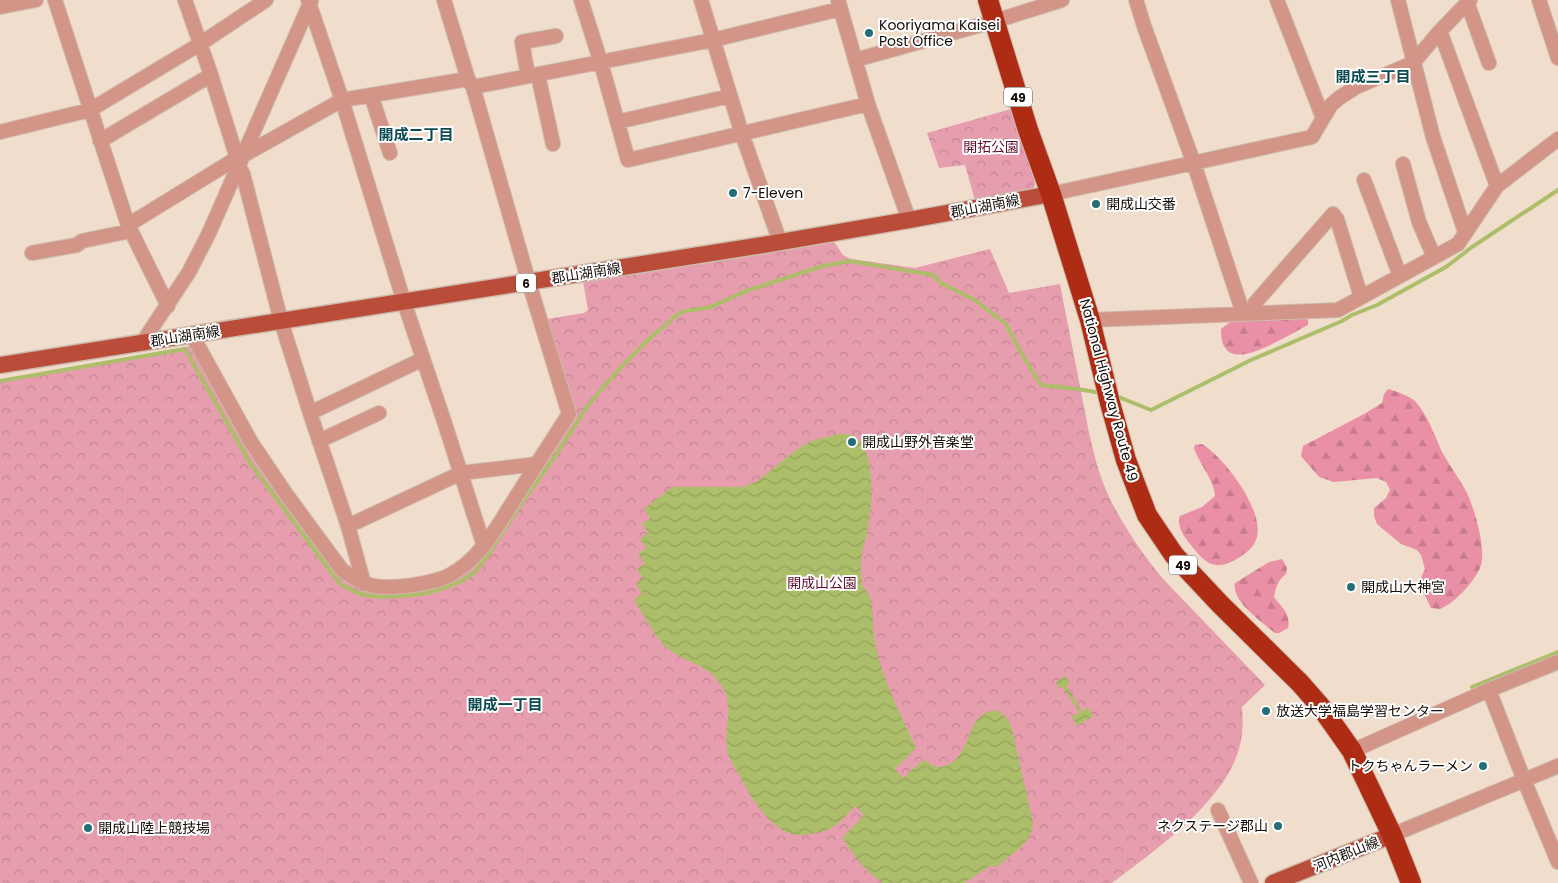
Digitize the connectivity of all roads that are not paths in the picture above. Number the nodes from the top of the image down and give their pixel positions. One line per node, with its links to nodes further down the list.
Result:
1 (36, 0): 17 (street)
2 (55, 0): 36 (street)
3 (185, 0): 23 (street)
4 (266, 0): 23 (street)
5 (444, 0): 31 (street)
6 (581, 0): 26 (street)
7 (701, 0): 22 (street)
8 (988, 0): 18 (highway, National Highway Route 49 / 49)
9 (1062, 0): 18 (street)
10 (1136, 0): 46 (street)
11 (1277, 0): 37 (street)
12 (1398, 0): 27 (street)
13 (1539, 0): 20 (street)
14 (310, 1): 34 (street); 45 (street)
15 (1469, 1): 19 (street); 28 (street)
16 (839, 4): 22 (street); 25 (street)
17 (0, 7)
18 (994, 21): 25 (street); 50 (highway, National Highway Route 49 / 49)
19 (1440, 31): 27 (street); 49 (street)
20 (1554, 31): 24 (street)
21 (556, 36): 30 (street)
22 (713, 40): 26 (street); 33 (street)
23 (200, 44): 29 (street); 36 (street)
24 (1558, 58)
25 (855, 60): 35 (street)
26 (600, 63): 30 (street); 38 (street)
27 (1413, 63): 37 (street); 53 (street)
28 (1489, 63)
29 (211, 75): 42 (street); 45 (street)
30 (533, 76): 31 (street); 43 (street)
31 (471, 83): 32 (street); 58 (street)
32 (371, 95): 34 (street); 44 (street)
33 (730, 96): 38 (street); 40 (street)
34 (342, 100): 45 (street); 60 (street)
35 (868, 104): 40 (street); 51 (street)
36 (90, 110): 39 (street); 42 (street)
37 (1323, 118): 46 (street)
38 (617, 122): 40 (street)
39 (0, 132)
40 (742, 134): 54 (street)
41 (1558, 139): 49 (street)
42 (100, 141): 52 (street)
43 (553, 144)
44 (390, 152)
45 (240, 160): 52 (street); 61 (street); 64 (street)
46 (1194, 164): 50 (street); 62 (street)
47 (1403, 164): 56 (street)
48 (1364, 180): 57 (street)
49 (1497, 186): 53 (street)
50 (1052, 194): 51 (main road, 郡山湖南線 / 6); 63 (highway, National Highway Route 49 / 49)
51 (909, 220): 54 (main road, 郡山湖南線 / 6)
52 (129, 228): 55 (street); 61 (street)
53 (1465, 232): 56 (street)
54 (780, 242): 58 (main road, 郡山湖南線 / 6)
55 (32, 254)
56 (1434, 257): 57 (street)
57 (1400, 276): 59 (street)
58 (529, 282): 60 (main road, 郡山湖南線 / 6); 72 (street)
59 (1361, 297): 62 (street); 62 (street)
60 (404, 302): 64 (main road, 郡山湖南線 / 6); 67 (street)
61 (168, 306): 66 (street)
62 (1247, 313): 63 (street)
63 (1090, 320): 79 (highway, National Highway Route 49 / 49)
64 (281, 321): 65 (main road, 郡山湖南線 / 6); 69 (street)
65 (192, 335): 66 (main road, 郡山湖南線 / 6); 76 (street)
66 (142, 344): 68 (main road, 郡山湖南線 / 6)
67 (423, 359): 69 (street); 73 (street)
68 (0, 365)
69 (310, 413): 71 (street)
70 (379, 413): 71 (street)
71 (320, 441): 74 (street)
72 (537, 464): 73 (street); 75 (street)
73 (461, 473): 74 (street); 75 (street)
74 (348, 526): 76 (street)
75 (484, 546): 76 (street)
76 (364, 584)
77 (1558, 662): 78 (street)
78 (1489, 690): 79 (street); 81 (street)
79 (1352, 751): 83 (highway, National Highway Route 49 / 49)
80 (1558, 766): 81 (street)
81 (1524, 780): 83 (street); 84 (street)
82 (1218, 810): 86 (street)
83 (1392, 835): 87 (main road, 河内郡山線); 88 (highway, National Highway Route 49 / 49)
84 (1553, 835): 85 (street)
85 (1558, 862)
86 (1250, 883)
87 (1273, 883)
88 (1411, 883)

